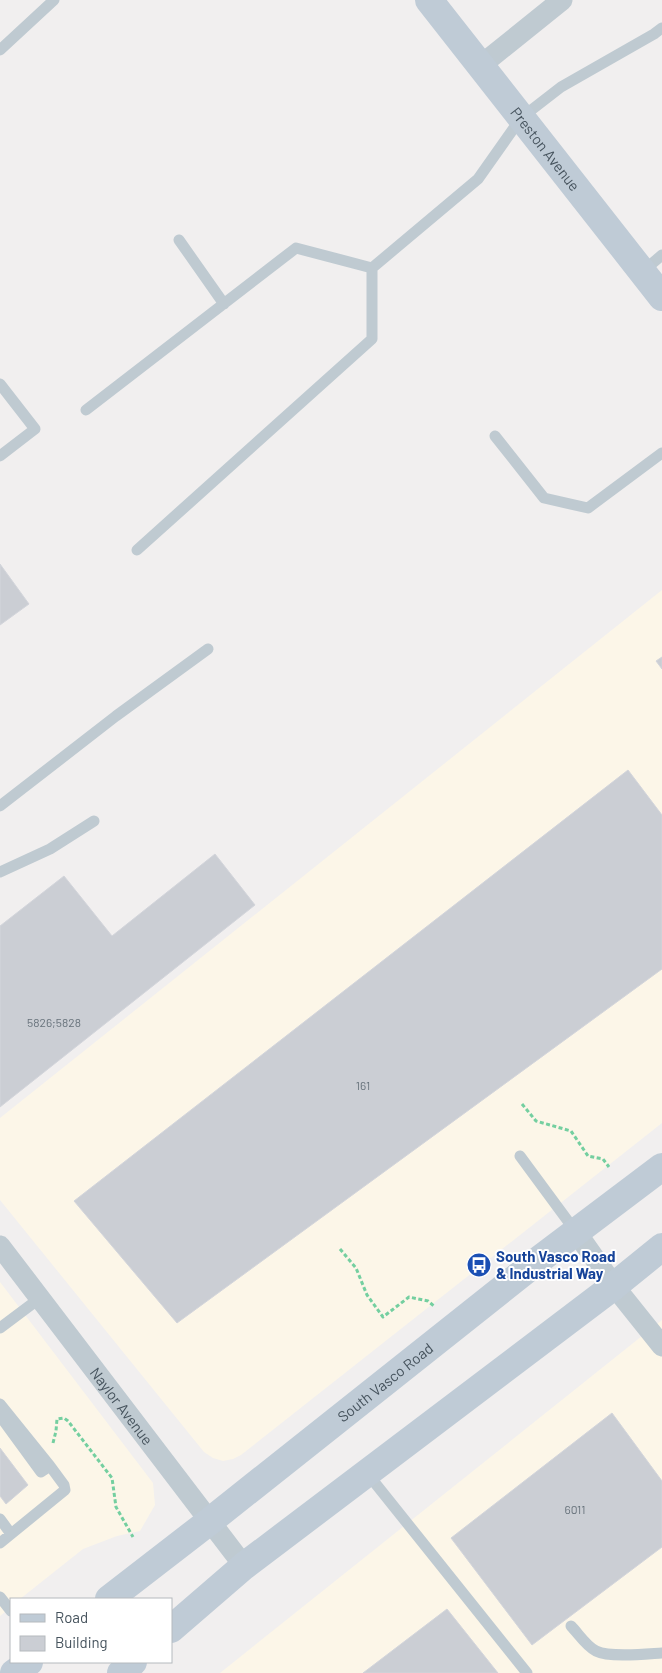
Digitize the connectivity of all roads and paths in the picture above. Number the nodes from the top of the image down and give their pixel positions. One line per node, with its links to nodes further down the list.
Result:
1 (54, 0): 5 (lane)
2 (429, 0): 6 (main road, Preston Avenue)
3 (562, 0): 6 (street)
4 (662, 28): 7 (lane)
5 (0, 50)
6 (480, 66): 7 (main road, Preston Avenue)
7 (521, 118): 9 (main road, Preston Avenue); 10 (lane)
8 (180, 240): 12 (lane)
9 (652, 264): 11 (main road, Preston Avenue)
10 (372, 268): 12 (lane); 18 (lane)
11 (662, 297)
12 (224, 304): 14 (lane)
13 (0, 384): 17 (lane)
14 (86, 410)
15 (495, 436): 16 (lane)
16 (662, 453)
17 (0, 456)
18 (137, 550)
19 (208, 649): 20 (lane)
20 (0, 806)
21 (94, 821): 22 (lane)
22 (0, 872)
23 (522, 1104): 25 (path)
24 (520, 1156): 27 (lane)
25 (609, 1167)
26 (662, 1167): 27 (main road, South Vasco Road)
27 (576, 1232): 31 (street); 42 (main road, South Vasco Road)
28 (0, 1246): 32 (street, Naylor Avenue)
29 (662, 1247): 31 (main road)
30 (340, 1249): 33 (path)
31 (614, 1286): 35 (street); 40 (main road)
32 (40, 1298): 34 (lane); 42 (street, Naylor Avenue)
33 (434, 1306)
34 (0, 1328)
35 (662, 1346)
36 (0, 1404): 39 (lane)
37 (0, 1416): 39 (lane)
38 (64, 1418): 44 (path)
39 (50, 1466): 43 (lane)
40 (367, 1472): 46 (main road); 57 (lane)
41 (0, 1519): 43 (lane)
42 (210, 1521): 46 (street, Naylor Avenue); 48 (main road, South Vasco Road)
43 (11, 1534): 45 (lane)
44 (133, 1537)
45 (0, 1544)
46 (244, 1566): 51 (main road)
47 (0, 1597): 49 (lane)
48 (110, 1598)
49 (10, 1611)
50 (571, 1626): 52 (lane)
51 (172, 1628)
52 (662, 1653)
53 (28, 1663): 55 (main road)
54 (132, 1663): 56 (main road)
55 (14, 1673)
56 (121, 1673)
57 (527, 1673)

